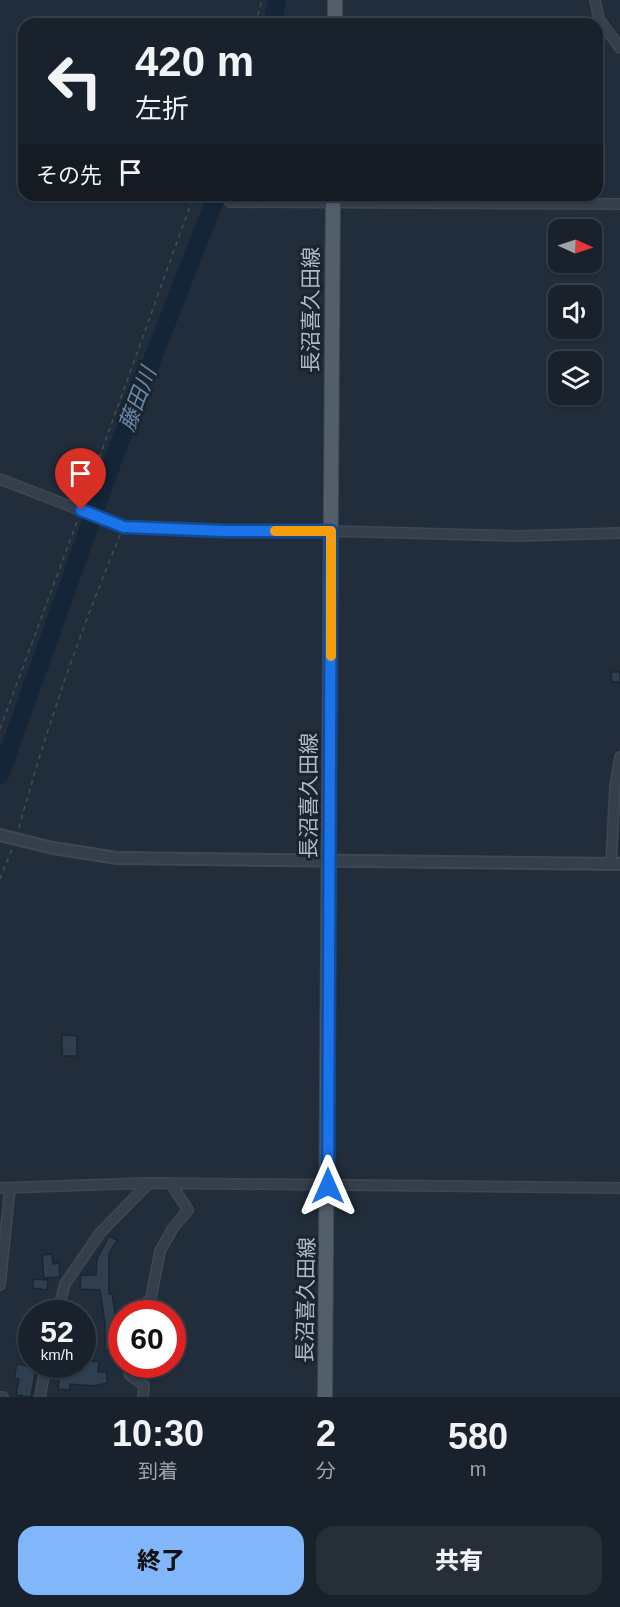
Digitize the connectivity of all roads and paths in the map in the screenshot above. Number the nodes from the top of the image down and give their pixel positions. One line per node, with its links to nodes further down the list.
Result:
1 (262, 0): 4 (path)
2 (335, 0): 5 (main road)
3 (595, 0): 6 (street)
4 (257, 18)
5 (335, 18)
6 (599, 18)
7 (603, 25): 8 (street)
8 (620, 48)
9 (192, 201): 16 (path)
10 (256, 201): 13 (street)
11 (333, 201): 18 (main road, 長沼喜久田線)
12 (476, 201): 14 (street)
13 (230, 202)
14 (620, 204)
15 (0, 479): 16 (street)
16 (81, 510): 17 (street); 20 (path)
17 (124, 527): 18 (street); 23 (path)
18 (331, 531): 19 (street); 24 (main road, 長沼喜久田線)
19 (620, 533)
20 (0, 729)
21 (620, 757): 25 (street)
22 (0, 835): 23 (street)
23 (17, 839): 24 (street); 26 (path)
24 (330, 861): 25 (street); 29 (main road, 長沼喜久田線)
25 (616, 864)
26 (0, 879)
27 (149, 1183): 28 (street); 31 (street); 33 (street)
28 (171, 1184): 29 (street); 34 (street)
29 (328, 1186): 30 (street); 39 (main road, 長沼喜久田線)
30 (620, 1188)
31 (5, 1189): 32 (street)
32 (0, 1285)
33 (61, 1300)
34 (149, 1300)
35 (44, 1378): 37 (street)
36 (134, 1378): 38 (street)
37 (40, 1397)
38 (143, 1397)
39 (325, 1397)

